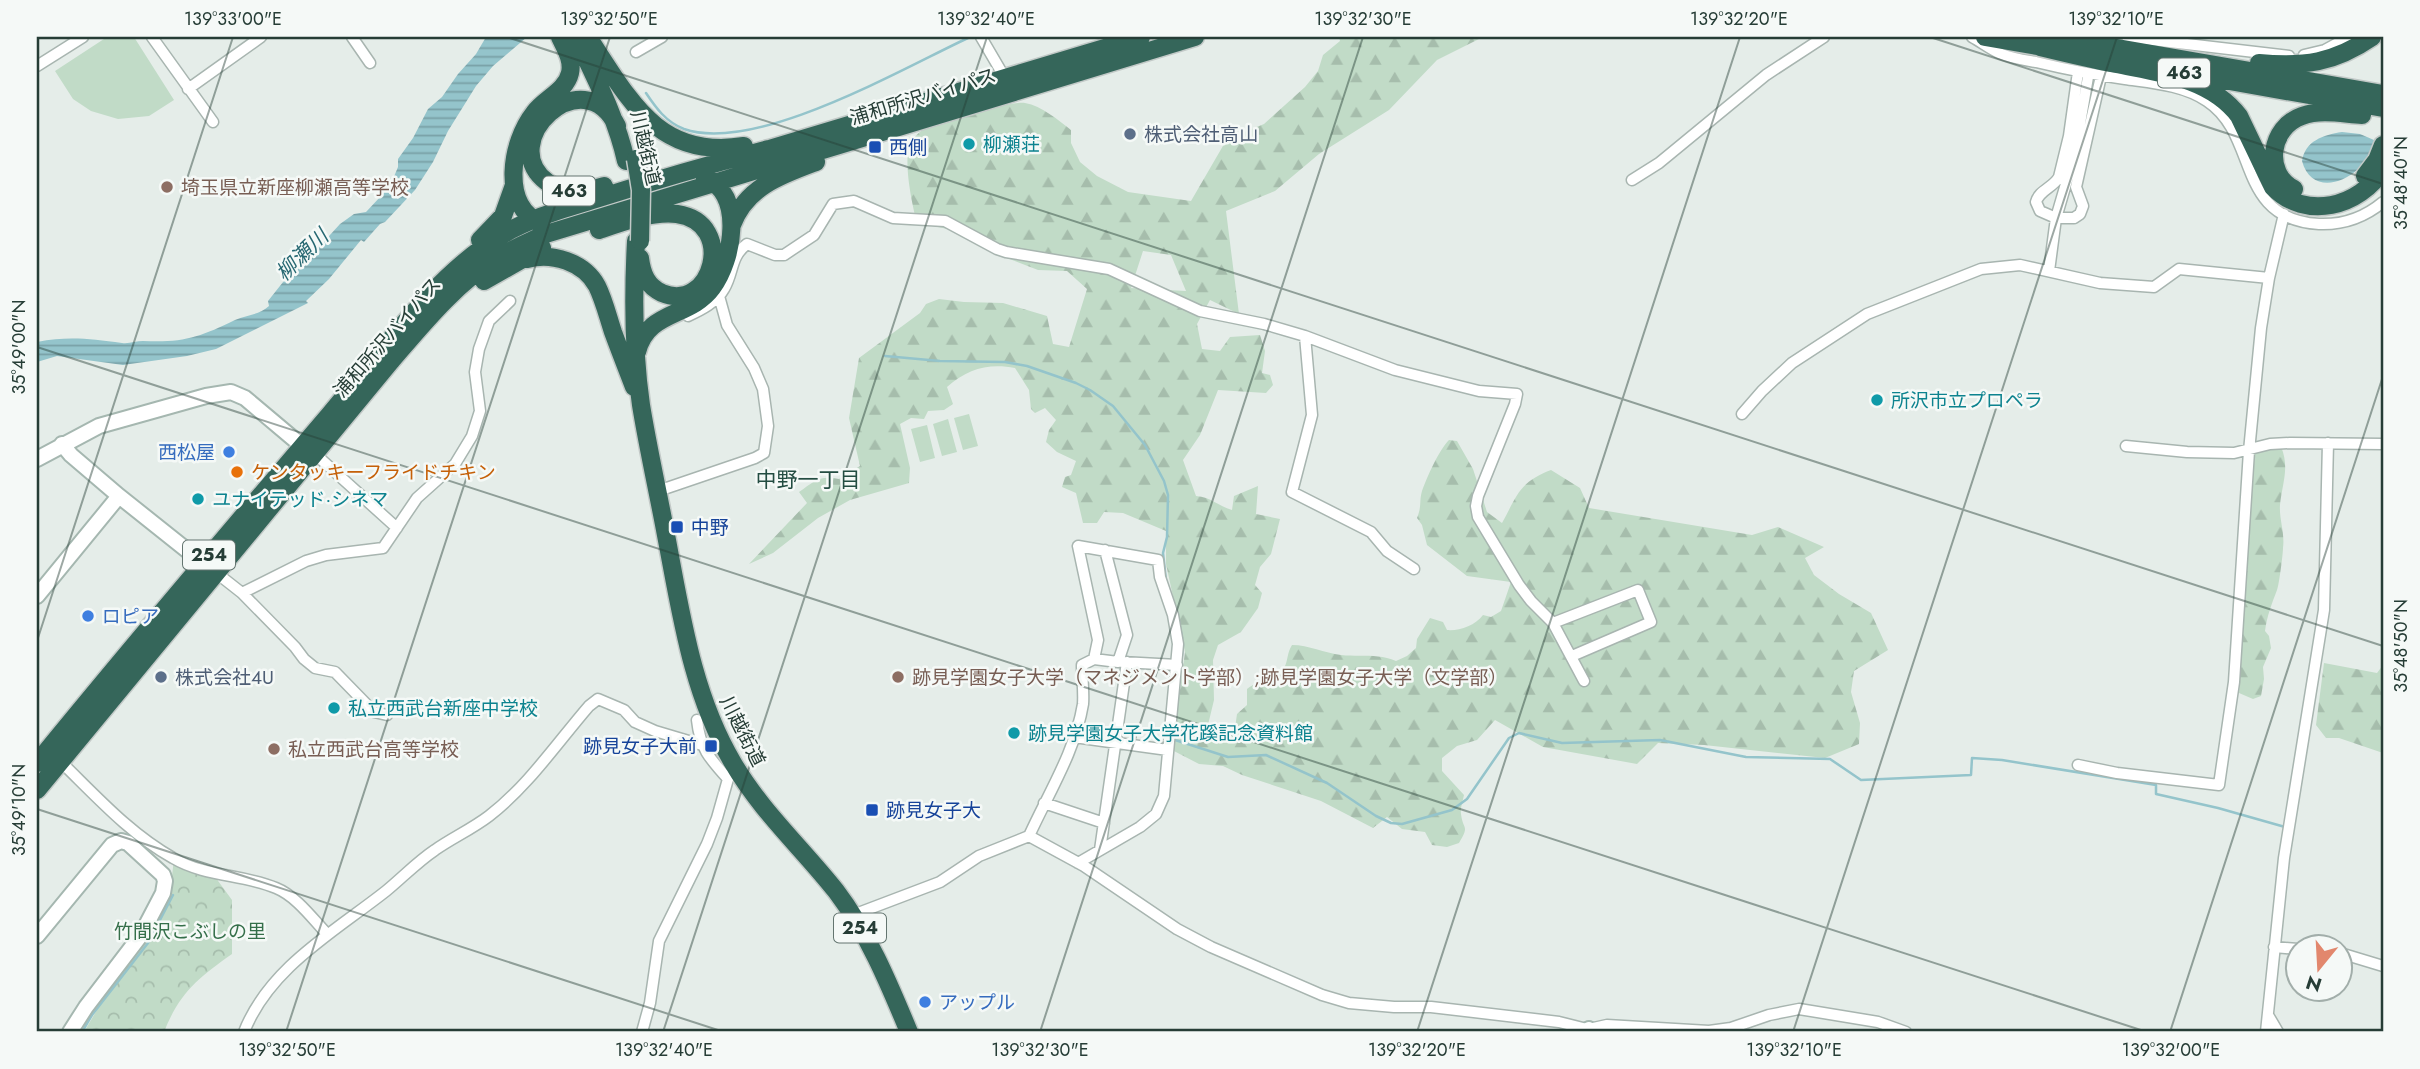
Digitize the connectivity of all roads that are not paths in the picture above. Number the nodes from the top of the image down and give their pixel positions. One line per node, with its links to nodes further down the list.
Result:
1 (83, 37): 21 (street)
2 (152, 37): 26 (street)
3 (261, 37): 26 (street)
4 (352, 37): 20 (street)
5 (662, 37): 19 (street)
6 (981, 37): 25 (street)
7 (1141, 37): 25 (highway, 浦和所沢バイパス / 463)
8 (1195, 37): 15 (highway, 浦和所沢バイパス)
9 (1825, 37): 39 (street)
10 (1972, 37): 23 (street)
11 (1985, 37): 16 (highway, 463)
12 (2372, 37): 17 (highway)
13 (2347, 38): 17 (street)
14 (2086, 39): 16 (highway, 463); 17 (highway, 463)
15 (1167, 40): 30 (highway, 浦和所沢バイパス)
16 (2047, 42): 29 (highway, 463); 38 (highway)
17 (2115, 42): 27 (highway, 463)
18 (581, 44): 22 (highway, 254); 28 (highway); 35 (highway); 37 (highway); 41 (highway)
19 (636, 52)
20 (370, 64)
21 (37, 66)
22 (597, 73): 34 (highway, 川越街道 / 254); 37 (highway, 川越街道 / 254)
23 (2083, 74): 24 (street); 46 (street); 46 (street)
24 (2101, 76): 45 (street); 46 (street)
25 (1005, 78): 31 (highway, 浦和所沢バイパス / 463)
26 (188, 89): 33 (street)
27 (2383, 94)
28 (603, 105): 34 (highway); 35 (highway, 463)
29 (2383, 108)
30 (953, 109): 40 (highway, 浦和所沢バイパス); 48 (highway)
31 (881, 114): 35 (highway); 42 (highway, 浦和所沢バイパス / 463)
32 (2383, 117): 36 (highway)
33 (213, 122)
34 (617, 126): 37 (highway, 川越街道 / 254)
35 (751, 145)
36 (2383, 145)
37 (631, 160): 49 (highway, 川越街道 / 254)
38 (2383, 169)
39 (1632, 180)
40 (713, 182): 42 (highway); 43 (highway, 浦和所沢バイパス); 48 (highway)
41 (514, 183): 47 (highway); 58 (highway, 254)
42 (616, 193): 47 (highway, 浦和所沢バイパス / 254)
43 (659, 198): 47 (highway); 56 (highway, 浦和所沢バイパス / 254)
44 (2383, 202): 45 (street)
45 (2284, 214): 52 (street)
46 (2056, 218): 51 (street)
47 (534, 220): 58 (highway, 浦和所沢バイパス / 254)
48 (731, 229): 59 (highway)
49 (636, 241): 50 (highway); 59 (highway, 川越街道 / 254); 60 (highway, 川越街道 / 254)
50 (514, 263): 56 (highway); 60 (highway)
51 (2049, 271): 52 (street); 61 (street)
52 (2269, 278): 67 (street)
53 (719, 296): 55 (street); 57 (street); 69 (street)
54 (510, 301): 71 (street)
55 (666, 327)
56 (416, 332): 66 (highway, 浦和所沢バイパス / 254)
57 (1305, 336): 74 (street); 77 (street)
58 (383, 349): 66 (highway, 浦和所沢バイパス / 254)
59 (636, 355): 60 (highway, 川越街道 / 254)
60 (639, 399): 69 (highway, 川越街道 / 254)
61 (1742, 414)
62 (2328, 443): 64 (street); 67 (street); 101 (street)
63 (62, 444): 66 (street); 68 (street); 70 (street)
64 (2383, 444)
65 (2126, 446): 67 (street)
66 (308, 450): 71 (street); 73 (highway, 浦和所沢バイパス / 254)
67 (2249, 451): 90 (street)
68 (37, 460)
69 (658, 491): 86 (highway, 川越街道 / 254)
70 (119, 496): 73 (street); 76 (street)
71 (397, 528): 75 (street)
72 (1105, 550): 79 (street); 80 (street); 81 (street)
73 (209, 567): 75 (street); 89 (highway, 浦和所沢バイパス / 254)
74 (1414, 569)
75 (242, 593): 83 (street)
76 (37, 596)
77 (1553, 623): 78 (street); 78 (street)
78 (1572, 656): 82 (street)
79 (1094, 659): 80 (street); 85 (street)
80 (1122, 662): 81 (street); 87 (street)
81 (1177, 665): 88 (street)
82 (1584, 681)
83 (387, 715)
84 (697, 720): 86 (street)
85 (1074, 737): 87 (street); 93 (street)
86 (706, 740): 91 (highway, 川越街道 / 254); 99 (street)
87 (1116, 743): 88 (street); 94 (street)
88 (1168, 750): 96 (street)
89 (45, 754): 92 (highway, 浦和所沢バイパス / 254); 99 (street)
90 (2078, 765)
91 (732, 773): 98 (highway, 川越街道 / 254); 109 (street)
92 (37, 790)
93 (1044, 803): 94 (street); 95 (street)
94 (1104, 823): 96 (street)
95 (1029, 835): 97 (street); 98 (street)
96 (1100, 850): 97 (street)
97 (1079, 863): 106 (street)
98 (853, 915): 110 (highway, 川越街道 / 254)
99 (327, 934): 108 (street)
100 (37, 936): 107 (street)
101 (2274, 947): 102 (street); 105 (street)
102 (2284, 948)
103 (2354, 957): 104 (street)
104 (2383, 966)
105 (2267, 1015): 112 (street); 113 (street)
106 (1589, 1031): 111 (street)
107 (71, 1032)
108 (244, 1032)
109 (642, 1032)
110 (909, 1032)
111 (1906, 1032)
112 (2266, 1032)
113 (2278, 1032)

